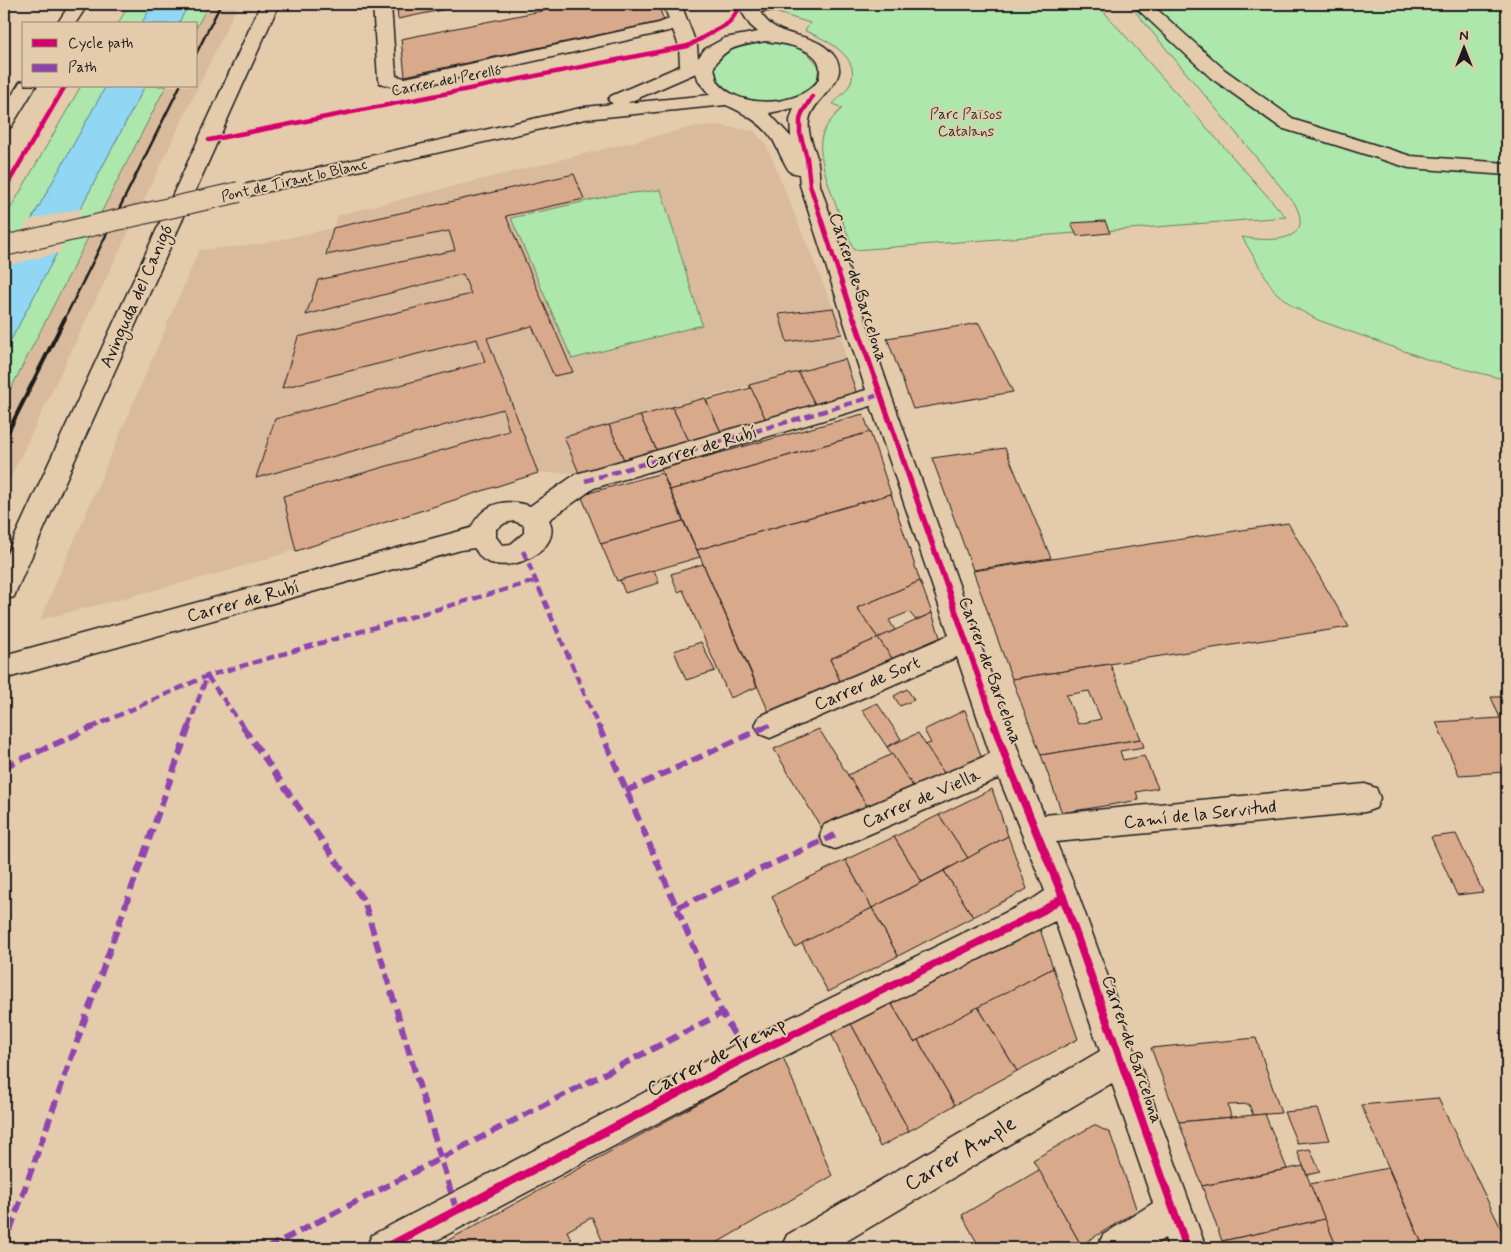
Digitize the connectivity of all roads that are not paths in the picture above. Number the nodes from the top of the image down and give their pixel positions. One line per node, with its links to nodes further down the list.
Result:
1 (79, 4): 8 (street)
2 (270, 4): 23 (street, Avinguda del Canigó)
3 (382, 4): 7 (street, Carrer del Perelló)
4 (780, 4): 6 (street)
5 (1140, 4): 17 (street)
6 (747, 6): 9 (street)
7 (675, 12): 10 (street)
8 (67, 22)
9 (775, 36): 10 (street); 12 (street, Carrer de Barcelona)
10 (698, 65): 13 (street); 15 (street)
11 (26, 88): 16 (street)
12 (812, 97): 14 (street); 18 (street, Carrer de Barcelona)
13 (726, 99): 14 (street); 15 (street)
14 (748, 106): 18 (street, Carrer de Barcelona)
15 (585, 114): 19 (street, Pont de Tirant lo Blanc, bridge)
16 (4, 123)
17 (1507, 169)
18 (810, 185): 20 (street, Carrer de Barcelona)
19 (4, 246)
20 (879, 395): 21 (street, Carrer de Rubí); 24 (street, Carrer de Barcelona)
21 (532, 518): 22 (street); 22 (street)
22 (482, 536): 25 (street, Carrer de Rubí)
23 (4, 589)
24 (965, 641): 26 (street, Carrer de Sort); 27 (street, Carrer de Barcelona)
25 (4, 666)
26 (770, 725)
27 (1007, 761): 29 (street, Carrer de Barcelona); 30 (street, Carrer de Viella)
28 (1365, 798): 29 (street, Camí de la Servitud)
29 (1035, 830): 31 (street, Carrer de Barcelona)
30 (835, 835)
31 (1063, 897): 32 (street, Carrer de Barcelona); 34 (street, Carrer de Tremp)
32 (1120, 1059): 33 (street, Carrer de Barcelona); 35 (street, Carrer Ample)
33 (1174, 1211): 36 (street); 37 (street, Carrer de Barcelona)
34 (385, 1248)
35 (800, 1248)
36 (1116, 1248)
37 (1187, 1248)

